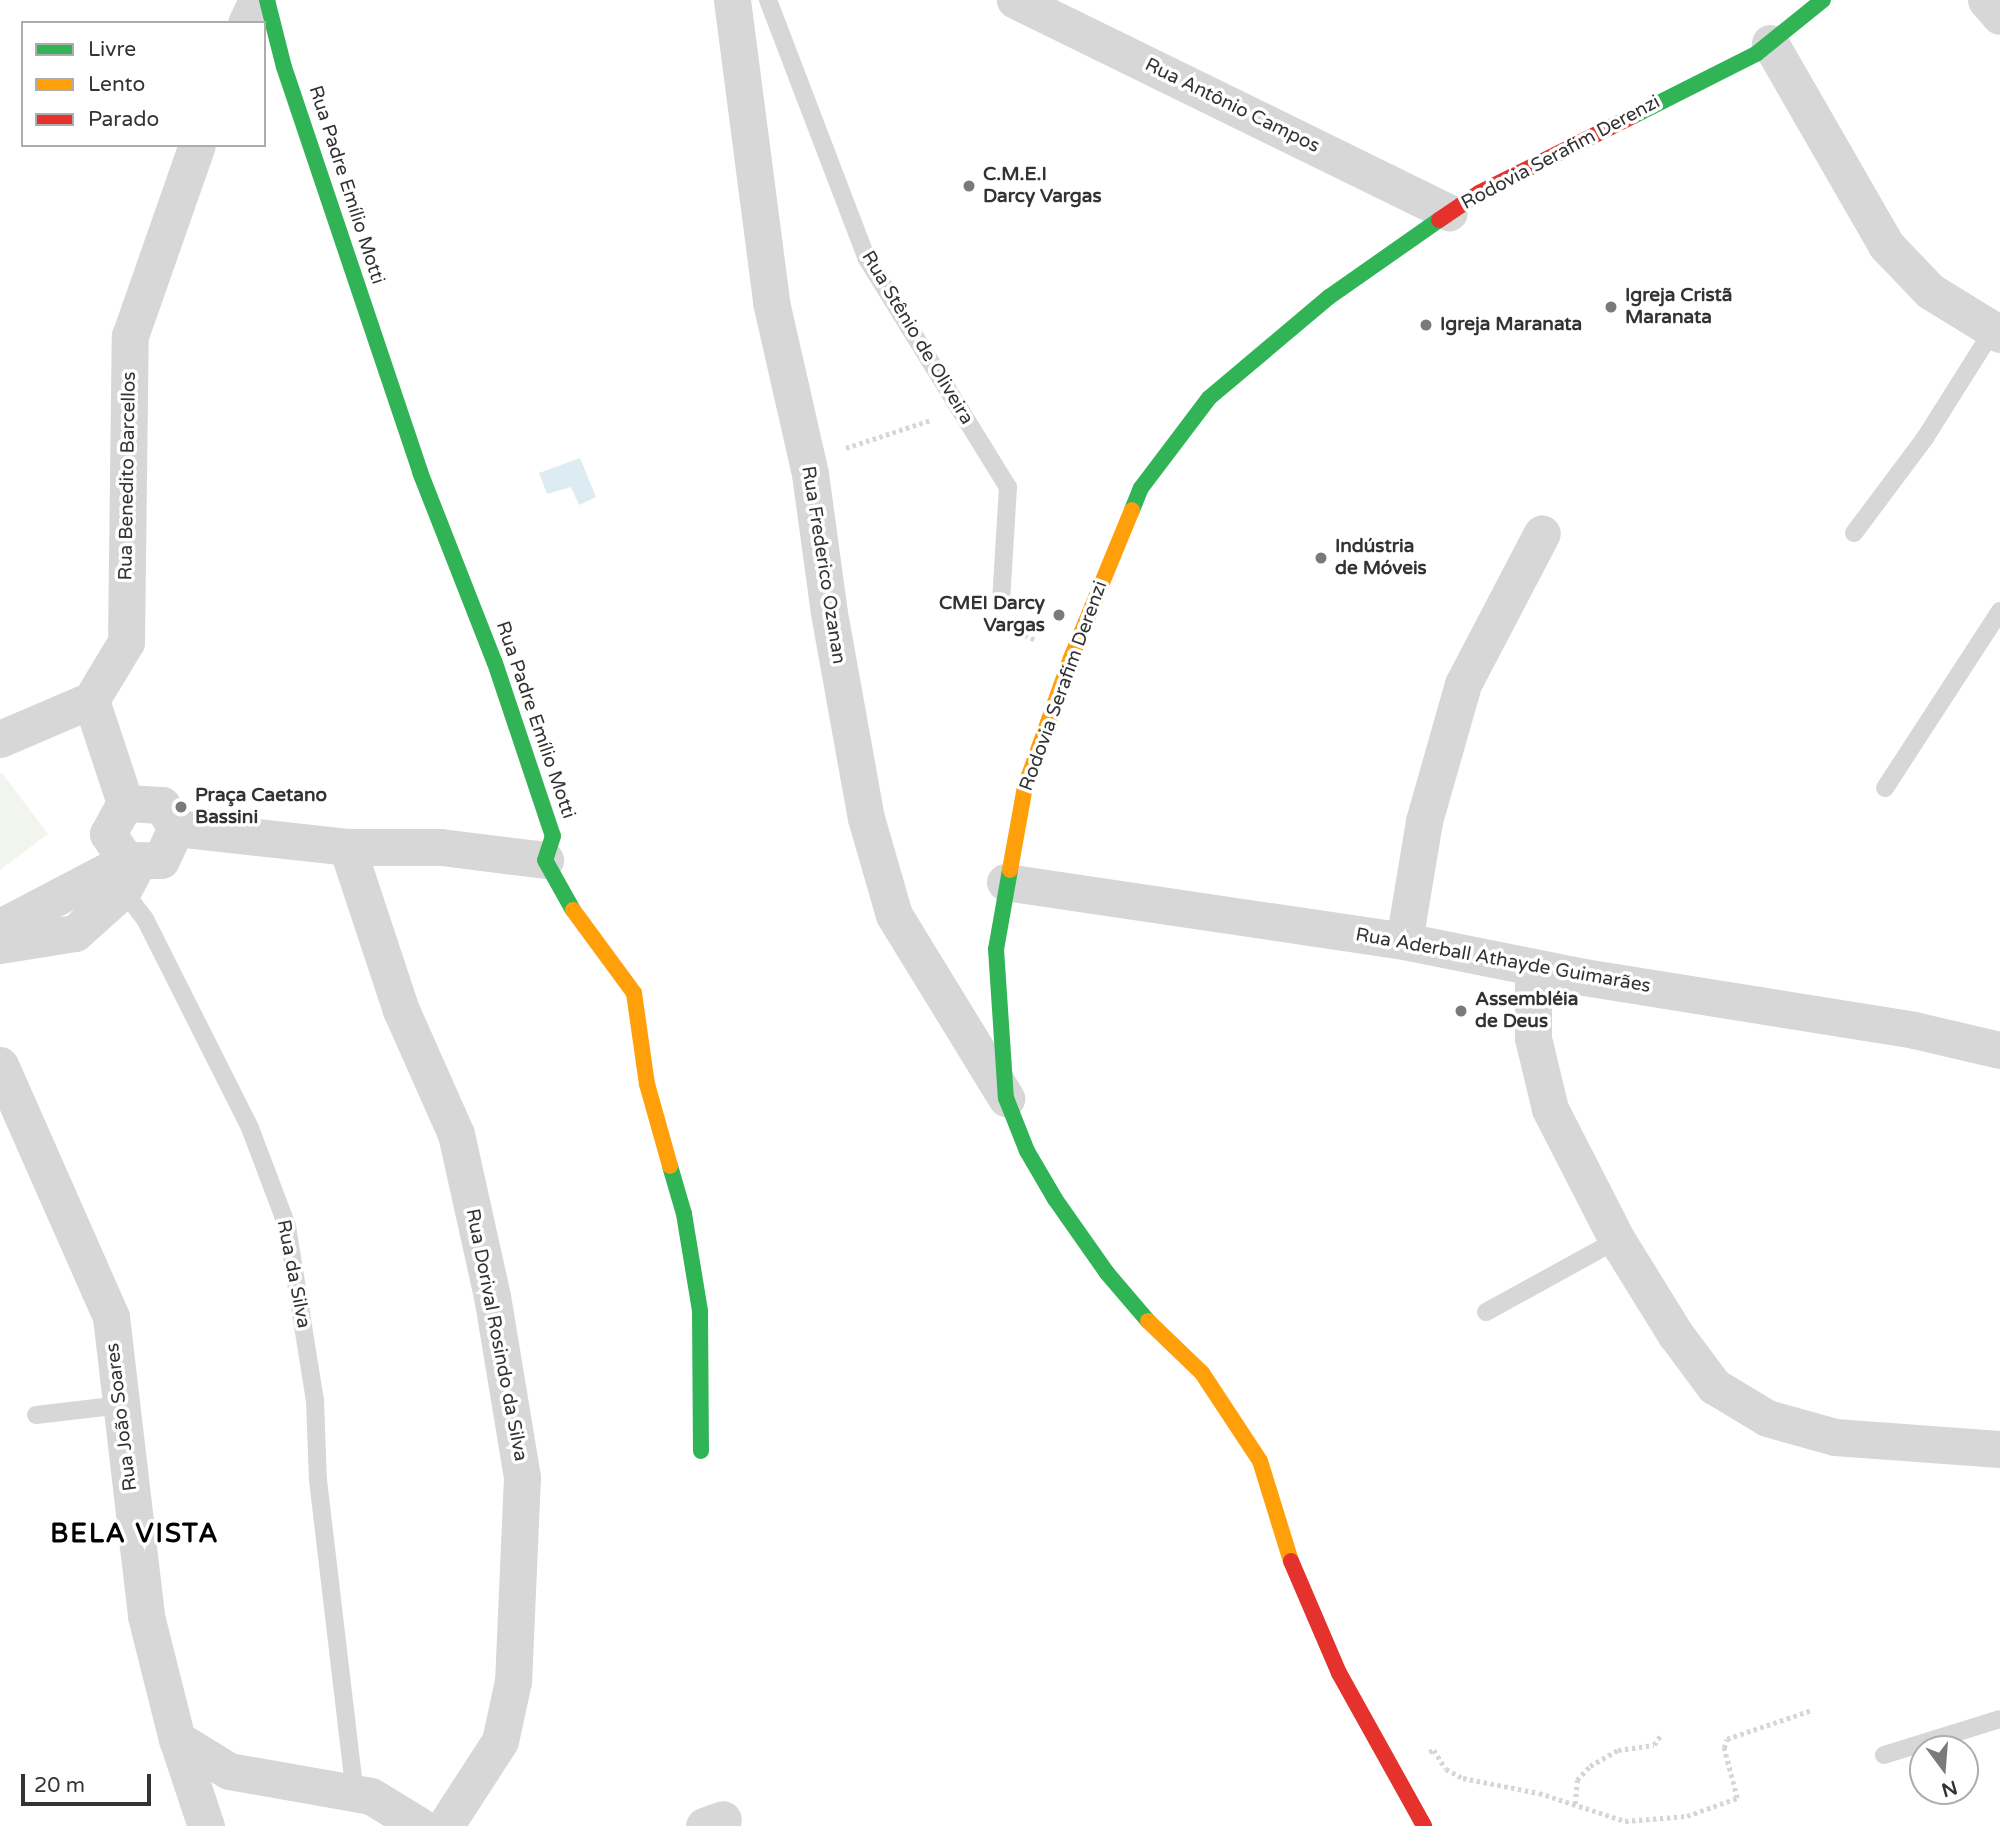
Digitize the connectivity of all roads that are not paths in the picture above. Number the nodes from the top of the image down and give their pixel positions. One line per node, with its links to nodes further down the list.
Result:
1 (257, 0): 9 (street)
2 (267, 0): 24 (main road, Rua Padre Emílio Motti)
3 (732, 0): 33 (street, Rua Frederico Ozanan)
4 (768, 0): 16 (lane, Rua Stênio de Oliveira)
5 (1017, 0): 12 (street, Rua Antônio Campos)
6 (1823, 0): 10 (main road, Rodovia Serafim Derenzi)
7 (1986, 0): 8 (street)
8 (2000, 16)
9 (247, 21)
10 (1770, 43): 12 (main road, Rodovia Serafim Derenzi); 13 (street)
11 (196, 147): 18 (street, Rua Benedito Barcellos)
12 (1449, 213): 26 (main road, Rodovia Serafim Derenzi)
13 (1996, 332): 15 (lane)
14 (1542, 533): 28 (street)
15 (1854, 533)
16 (1002, 600)
17 (2000, 611): 20 (lane)
18 (91, 700): 19 (street); 21 (street)
19 (0, 739)
20 (1885, 788)
21 (125, 803): 22 (street); 25 (street)
22 (176, 828): 23 (street); 25 (street)
23 (347, 847): 24 (street); 46 (street, Rua Dorival Rosindo da Silva)
24 (545, 859): 39 (main road)
25 (129, 870): 27 (street); 29 (street); 43 (lane, Rua da Silva)
26 (1005, 882): 28 (street, Rua Aderball Athayde Guimarães); 33 (main road, Rodovia Serafim Derenzi)
27 (0, 927)
28 (1404, 941): 30 (street, Rua Aderball Athayde Guimarães)
29 (0, 945)
30 (1533, 967): 31 (street, Rua Aderball Athayde Guimarães); 34 (street)
31 (2000, 1050)
32 (0, 1065): 36 (street, Rua João Soares)
33 (1006, 1098): 47 (main road, Rodovia Serafim Derenzi)
34 (1617, 1240): 35 (lane); 38 (street)
35 (1486, 1312)
36 (121, 1405): 37 (lane); 41 (street, Rua João Soares)
37 (36, 1415)
38 (2000, 1449)
39 (701, 1451)
40 (2000, 1719): 42 (lane)
41 (177, 1739): 43 (street); 44 (street, Rua João Soares)
42 (1884, 1755)
43 (355, 1793): 45 (street)
44 (206, 1826)
45 (420, 1826)
46 (446, 1826)
47 (1424, 1826)

